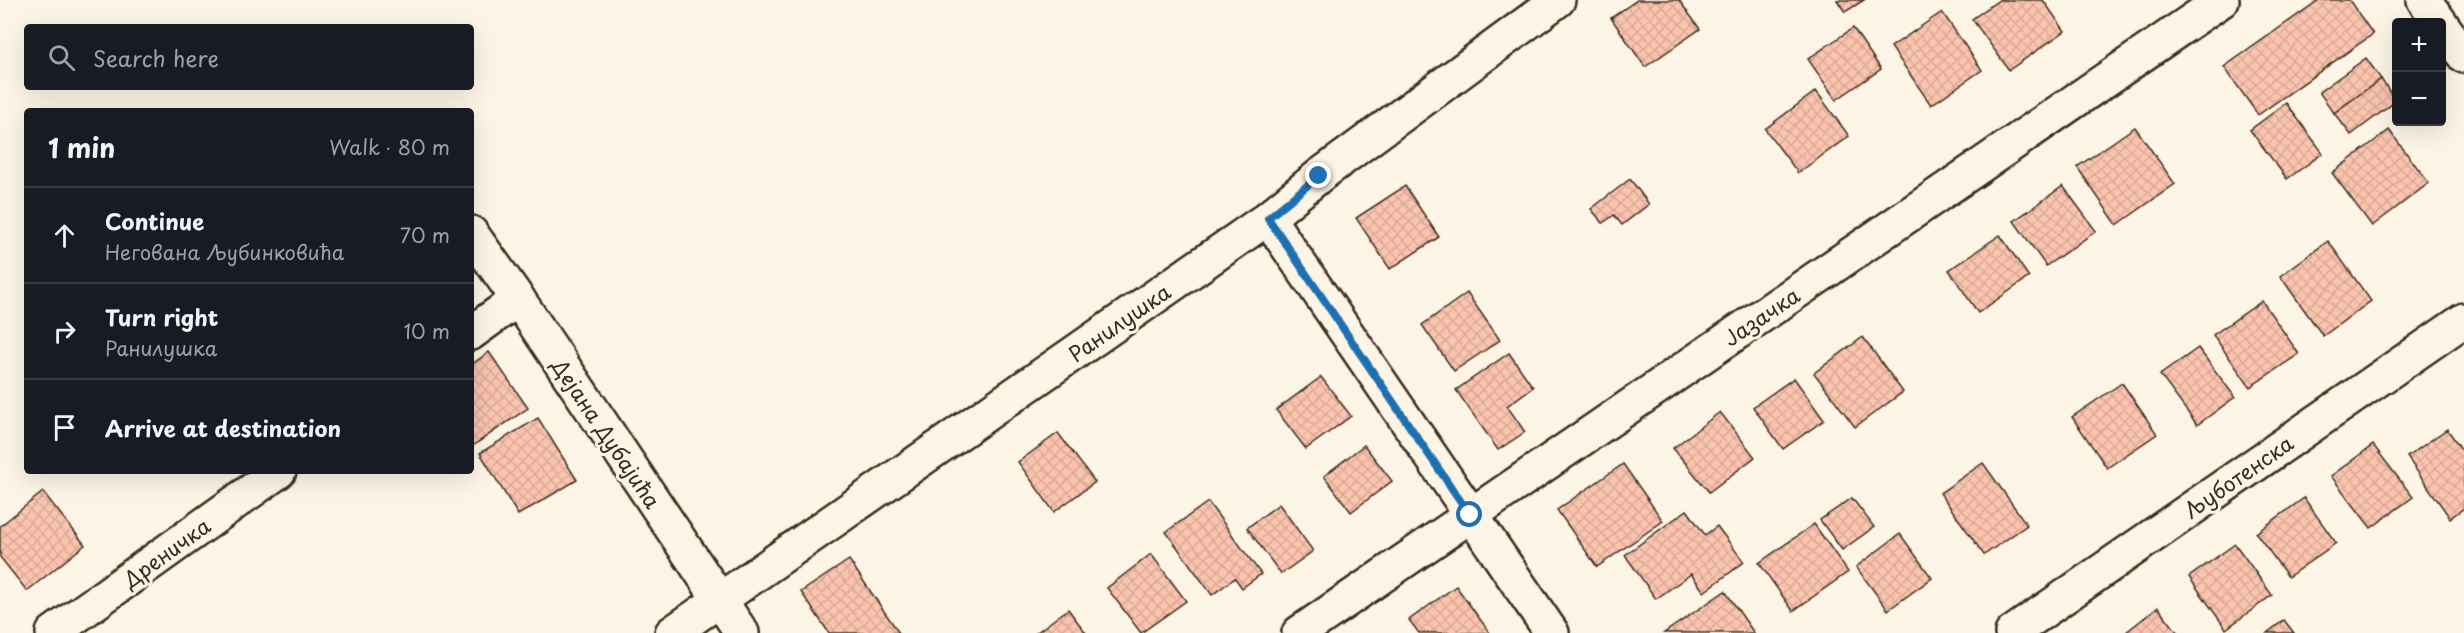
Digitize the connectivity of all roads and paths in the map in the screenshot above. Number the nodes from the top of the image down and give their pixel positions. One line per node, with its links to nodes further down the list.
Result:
1 (1558, 0): 7 (street, Ранилушка)
2 (2222, 0): 13 (street, Јазачка)
3 (2424, 0): 4 (street)
4 (2437, 18)
5 (2446, 31): 6 (street)
6 (2464, 56)
7 (1268, 218): 13 (street); 14 (street, Ранилушка)
8 (474, 237): 9 (street, Дејана Дубајића)
9 (518, 299): 11 (street); 14 (street, Дејана Дубајића)
10 (2464, 320): 20 (street, Љуботенска)
11 (474, 331)
12 (275, 474): 15 (street, Дреничка)
13 (1470, 515): 18 (street, Јазачка); 19 (street)
14 (720, 600): 16 (street, Ранилушка); 17 (street, Дејана Дубајића)
15 (53, 633)
16 (672, 633)
17 (742, 633)
18 (1299, 633)
19 (1552, 633)
20 (2012, 633)

